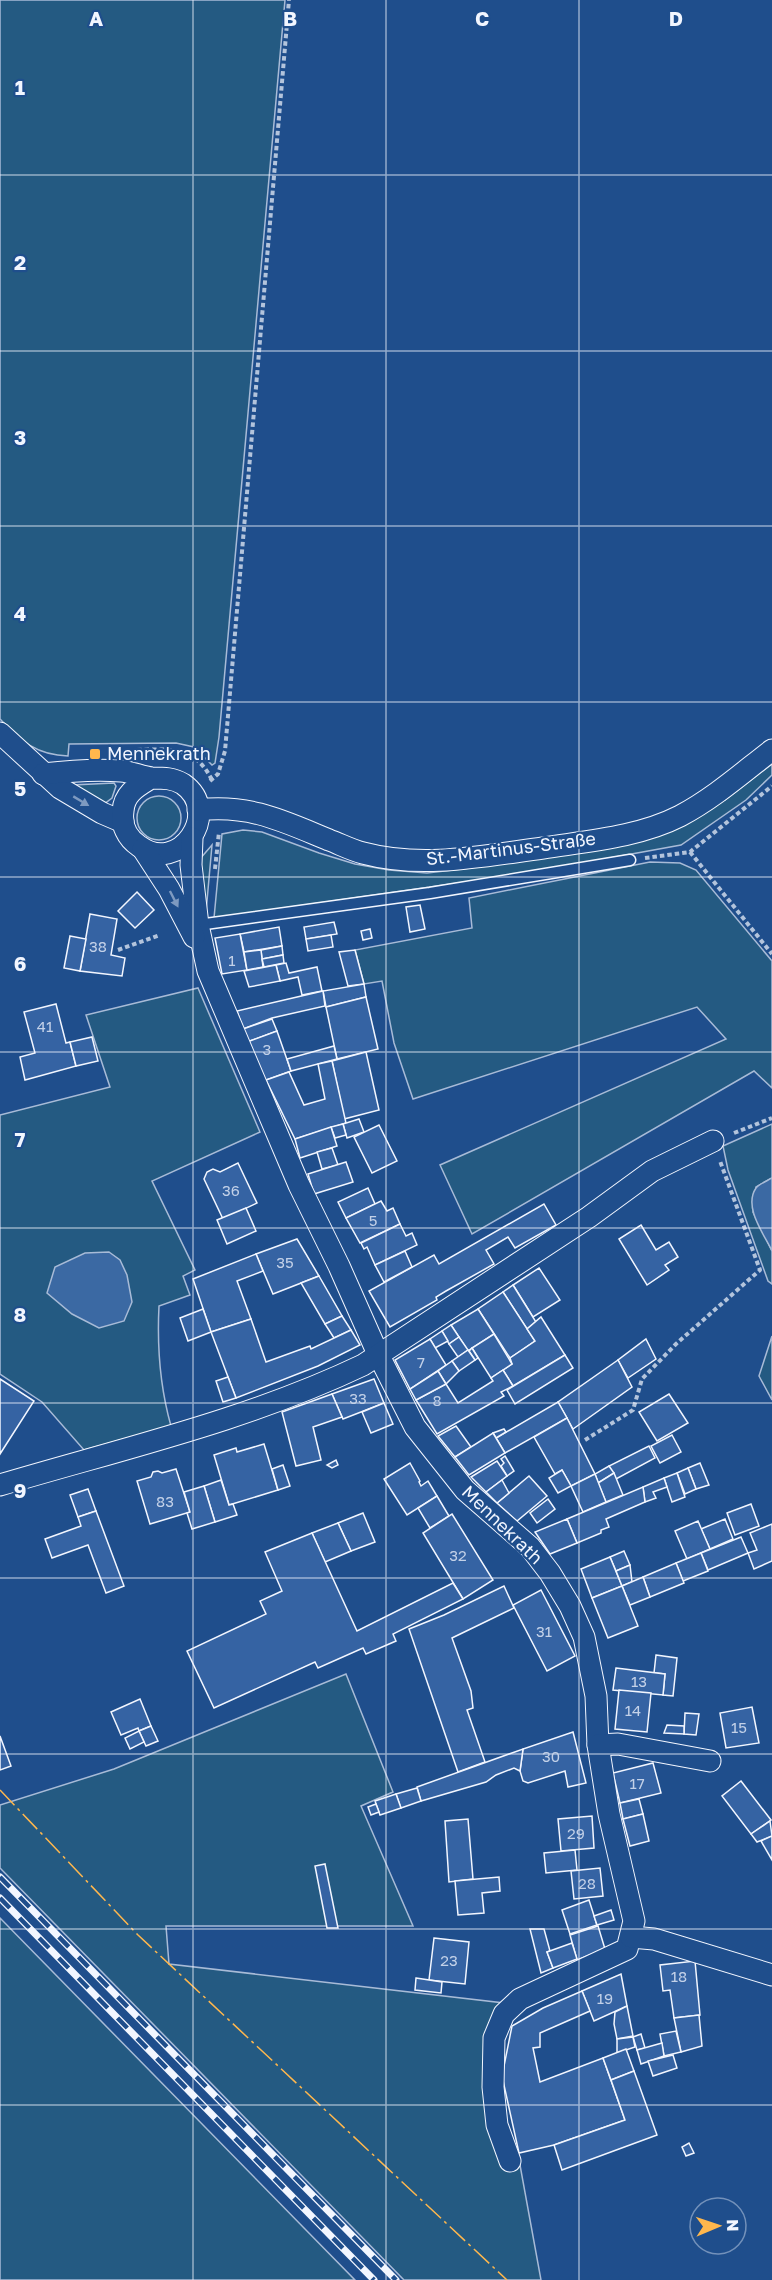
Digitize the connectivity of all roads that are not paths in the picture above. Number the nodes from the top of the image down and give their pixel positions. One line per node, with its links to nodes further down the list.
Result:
1 (0, 734): 3 (street)
2 (772, 750): 5 (street, St.-Martinus-Straße)
3 (43, 774): 4 (street); 6 (street, one-way to 6)
4 (151, 778): 5 (street); 6 (street)
5 (195, 802): 7 (street)
6 (123, 822): 8 (street)
7 (192, 838): 8 (street); 10 (street, Mennekrath)
8 (143, 849): 11 (street, Mennekrath, one-way to 11)
9 (630, 860): 10 (lane)
10 (198, 925): 11 (street, Mennekrath)
11 (203, 954): 13 (street, Mennekrath)
12 (713, 1141): 13 (street)
13 (378, 1354): 14 (street); 15 (street, Mennekrath)
14 (0, 1485)
15 (598, 1745): 16 (street); 17 (street, Mennekrath)
16 (710, 1761)
17 (632, 1937): 18 (street); 19 (street)
18 (772, 1975)
19 (510, 2161)

